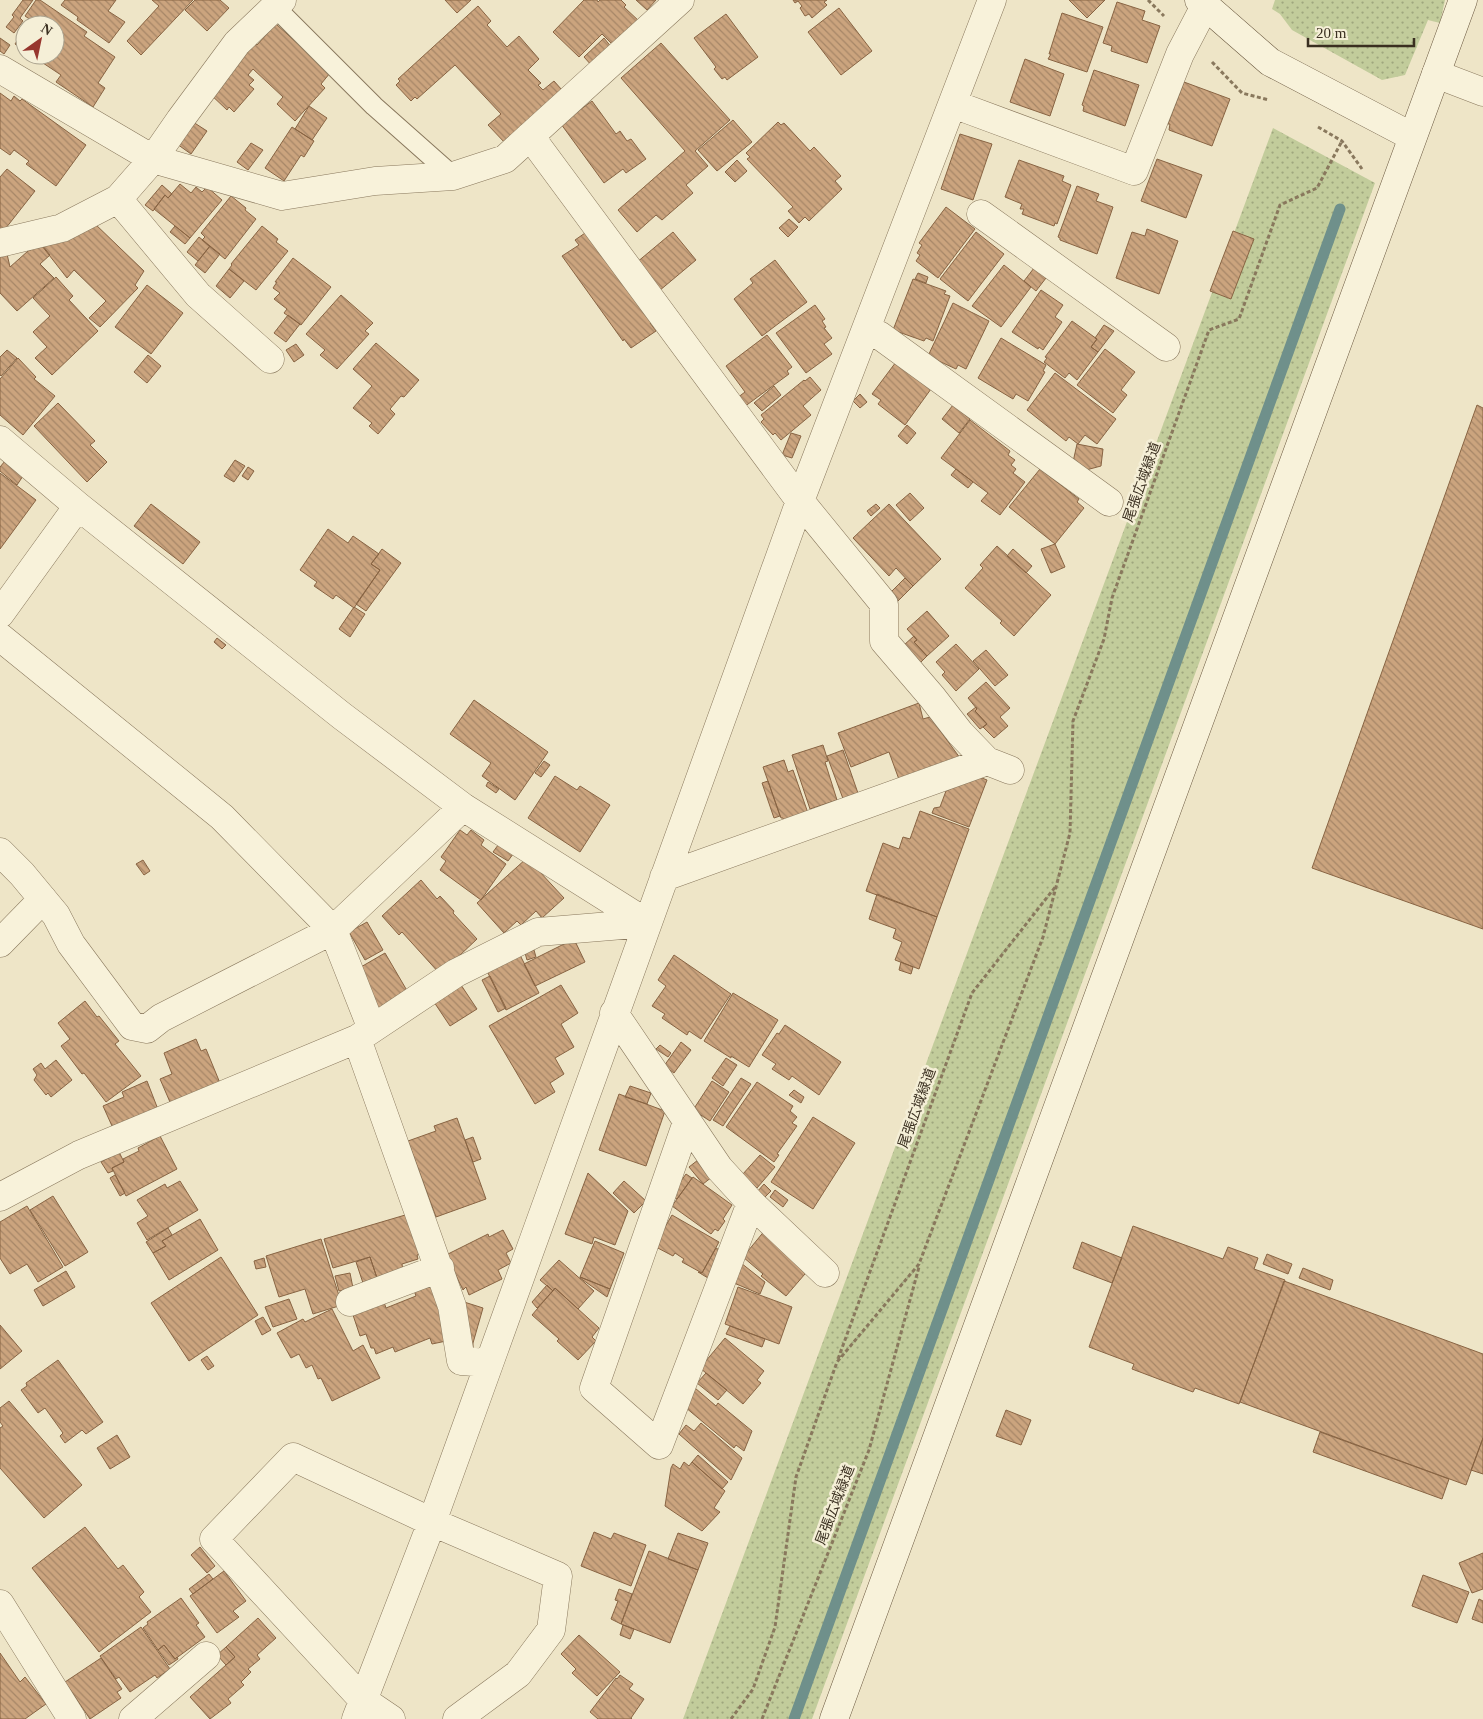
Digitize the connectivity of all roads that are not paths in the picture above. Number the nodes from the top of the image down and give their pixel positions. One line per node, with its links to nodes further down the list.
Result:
1 (680, 0): 10 (street)
2 (992, 0): 9 (street)
3 (1463, 0): 7 (street)
4 (279, 3): 12 (street); 13 (lane)
5 (1202, 3): 9 (street); 11 (street)
6 (0, 69): 12 (street)
7 (1436, 74): 8 (street); 11 (street)
8 (1483, 92)
9 (953, 104): 21 (street)
10 (530, 136): 13 (street); 21 (street)
11 (1412, 137): 50 (street)
12 (153, 159): 13 (street); 14 (street)
13 (452, 176)
14 (118, 199): 16 (street); 19 (street)
15 (981, 214): 18 (street)
16 (0, 243)
17 (880, 335): 22 (street)
18 (1166, 347)
19 (270, 359)
20 (0, 440): 23 (street)
21 (800, 501): 28 (street); 28 (street)
22 (1109, 502)
23 (78, 506): 24 (street); 26 (street)
24 (0, 614)
25 (0, 637): 31 (street)
26 (463, 807): 30 (street); 31 (street)
27 (0, 852): 29 (street)
28 (664, 877): 30 (street)
29 (43, 899): 31 (street); 32 (street)
30 (647, 923): 33 (street); 34 (street)
31 (333, 930): 34 (street)
32 (0, 943)
33 (614, 1014): 35 (street); 41 (street)
34 (365, 1034): 36 (street); 38 (street)
35 (687, 1122): 37 (street); 37 (street)
36 (0, 1197)
37 (751, 1203): 39 (street)
38 (440, 1268): 40 (street); 41 (street)
39 (825, 1273)
40 (350, 1302)
41 (489, 1362): 42 (street)
42 (432, 1522): 45 (street); 45 (street); 49 (street)
43 (0, 1604): 46 (street)
44 (206, 1656): 47 (street)
45 (360, 1709): 48 (street)
46 (72, 1719)
47 (133, 1719)
48 (391, 1719)
49 (457, 1719)
50 (834, 1719)

